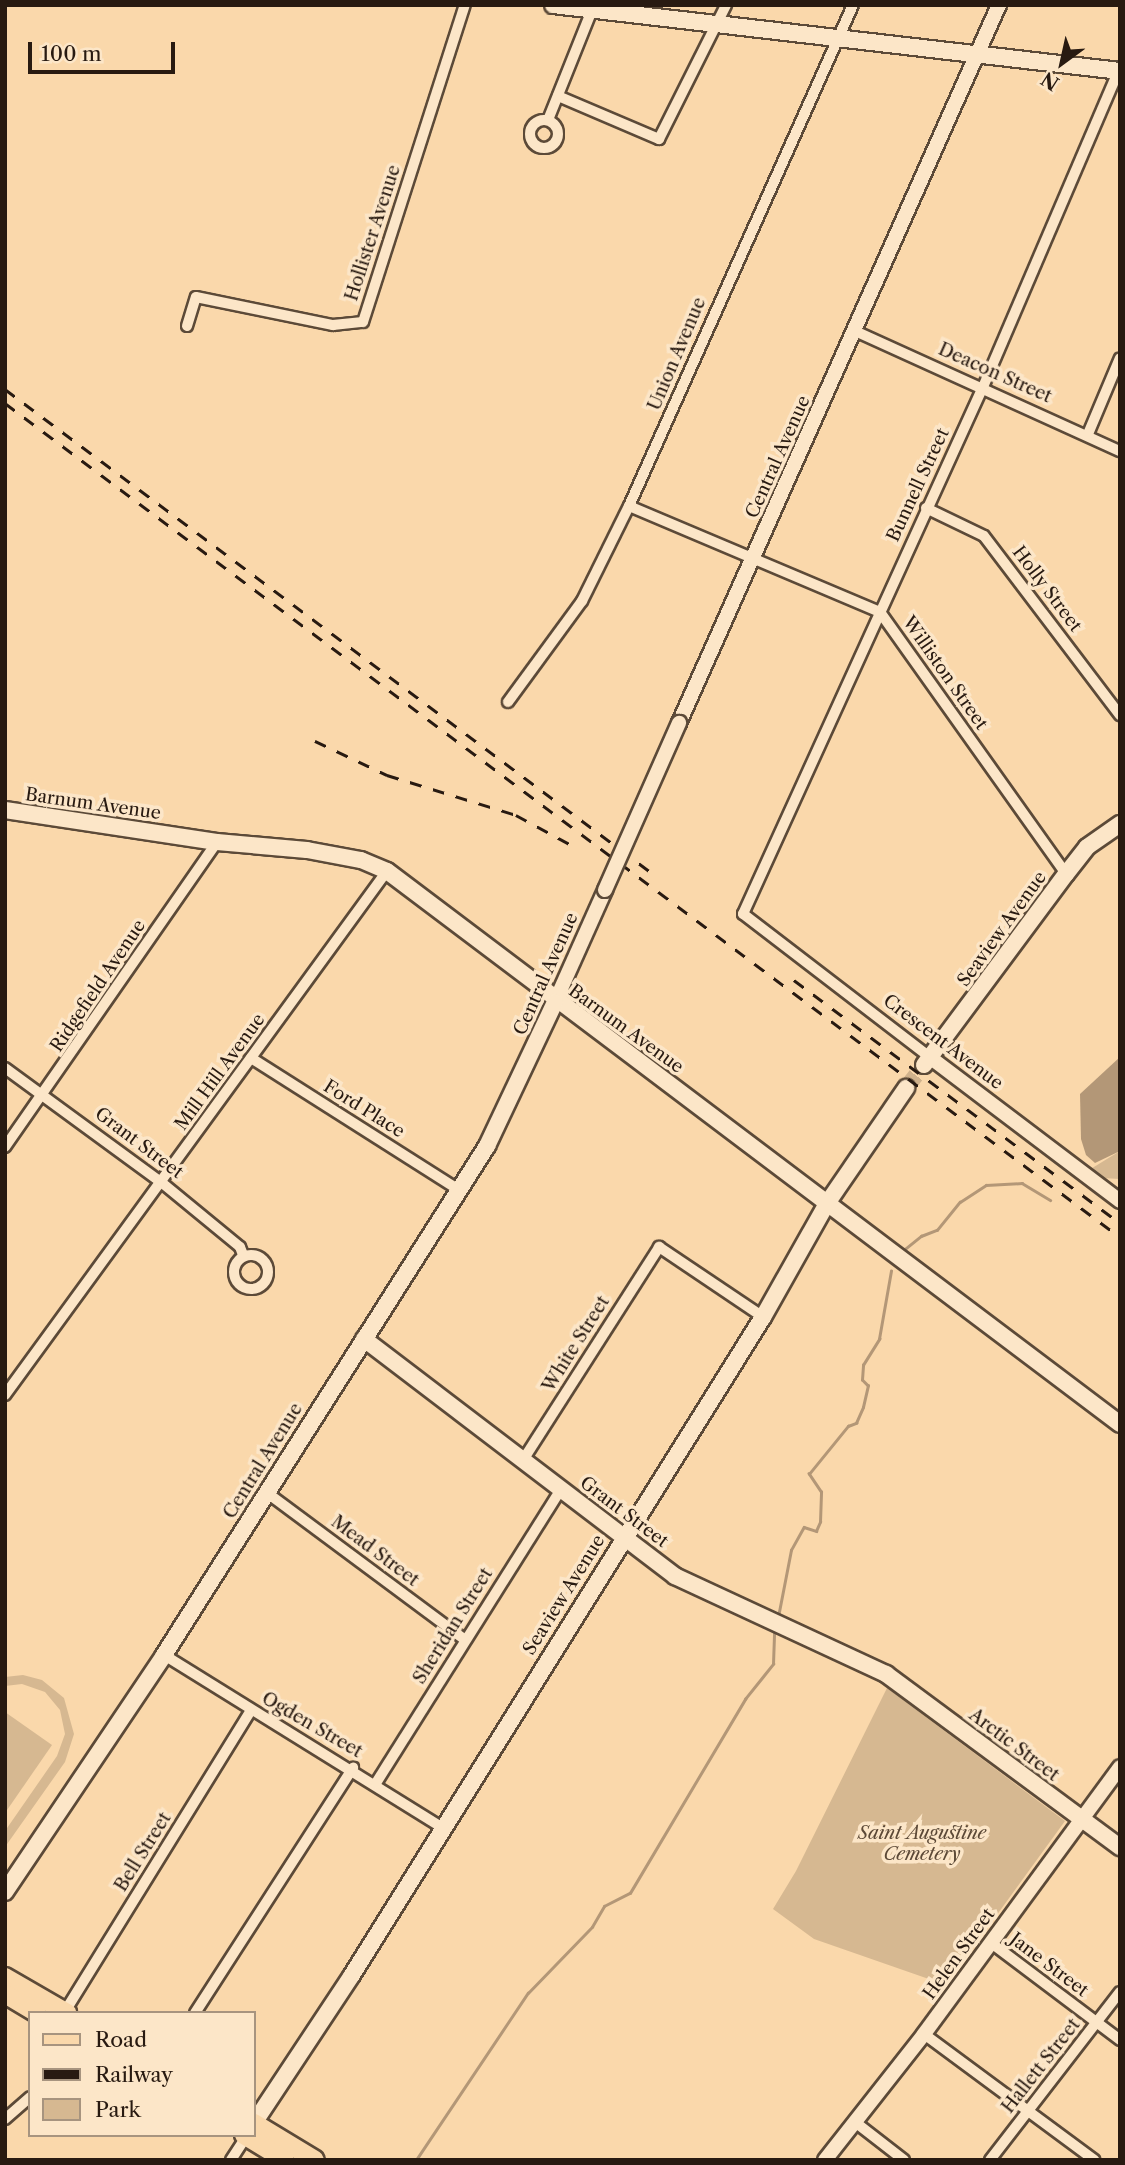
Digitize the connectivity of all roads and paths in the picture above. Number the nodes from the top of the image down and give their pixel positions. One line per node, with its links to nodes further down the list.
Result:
1 (465, 5): 13 (street, Hollister Avenue)
2 (552, 5): 6 (main road)
3 (726, 5): 7 (street)
4 (853, 5): 8 (street, Union Avenue)
5 (999, 5): 9 (street, Central Avenue)
6 (593, 7): 7 (main road); 11 (street)
7 (717, 24): 8 (main road); 11 (street)
8 (838, 37): 9 (main road); 19 (street, Union Avenue)
9 (978, 54): 10 (main road); 14 (street, Central Avenue)
10 (1119, 70): 16 (street, Bunnell Street)
11 (558, 96): 12 (street)
12 (548, 120)
13 (187, 326)
14 (855, 331): 16 (street, Deacon Street); 21 (street, Central Avenue)
15 (1120, 358): 17 (street)
16 (983, 387): 17 (street, Deacon Street); 20 (street, Bunnell Street)
17 (1088, 433): 18 (street, Deacon Street)
18 (1120, 450)
19 (629, 506): 21 (street, Williston Street); 23 (street, Union Avenue)
20 (926, 508): 22 (street, Bunnell Street); 24 (street, Holly Street)
21 (754, 558): 22 (street, Williston Street); 31 (street, Central Avenue, bridge)
22 (880, 612): 29 (street, Williston Street); 30 (street, Bunnell Street)
23 (508, 702)
24 (1120, 715)
25 (5, 810): 27 (main road, Barnum Avenue)
26 (1120, 824): 29 (main road, Seaview Avenue)
27 (217, 842): 28 (main road, Barnum Avenue); 36 (street, Ridgefield Avenue)
28 (387, 871): 31 (main road, Barnum Avenue); 32 (street, Mill Hill Avenue)
29 (1066, 874): 33 (main road, Seaview Avenue)
30 (743, 914): 33 (street, Crescent Avenue)
31 (555, 1002): 41 (main road, Central Avenue); 43 (main road, Barnum Avenue)
32 (251, 1058): 38 (street, Mill Hill Avenue); 41 (street, Ford Place)
33 (927, 1062): 39 (street, Crescent Avenue)
34 (5, 1068): 36 (street, Grant Street)
35 (906, 1088): 43 (main road, Seaview Avenue)
36 (44, 1096): 37 (street, Ridgefield Avenue); 38 (street, Grant Street)
37 (5, 1147)
38 (161, 1182): 44 (street, Grant Street); 47 (street, Mill Hill Avenue)
39 (1100, 1186): 40 (street); 42 (street, Crescent Avenue)
40 (1120, 1189)
41 (459, 1190): 46 (main road, Central Avenue)
42 (1120, 1201)
43 (826, 1205): 45 (main road, Seaview Avenue); 48 (main road, Barnum Avenue)
44 (243, 1255)
45 (763, 1317): 49 (street, White Street); 52 (main road, Seaview Avenue)
46 (363, 1339): 49 (main road, Grant Street); 51 (main road, Central Avenue)
47 (5, 1395)
48 (1120, 1424)
49 (523, 1460): 50 (main road, Grant Street)
50 (561, 1489): 52 (main road, Grant Street); 53 (street, Sheridan Street)
51 (266, 1492): 53 (street, Mead Street); 54 (main road, Central Avenue)
52 (624, 1536): 55 (main road, Grant Street); 61 (main road, Seaview Avenue)
53 (464, 1639): 59 (street, Sheridan Street)
54 (164, 1655): 56 (street, Ogden Street); 63 (main road, Central Avenue)
55 (886, 1674): 60 (main road, Arctic Street)
56 (251, 1710): 58 (street, Ogden Street); 70 (street, Bell Street)
57 (1120, 1767): 60 (street, Helen Street)
58 (353, 1768): 59 (street, Ogden Street); 71 (street)
59 (376, 1783): 61 (street, Ogden Street)
60 (1082, 1819): 62 (main road, Arctic Street); 64 (street, Helen Street)
61 (441, 1827): 78 (main road, Seaview Avenue)
62 (1120, 1847)
63 (5, 1892)
64 (990, 1942): 72 (street, Jane Street); 73 (street, Helen Street)
65 (5, 1977): 69 (main road)
66 (1120, 1993): 72 (street, Hallett Street)
67 (5, 1994): 68 (main road)
68 (34, 2011)
69 (63, 2011)
70 (66, 2011)
71 (196, 2011)
72 (1097, 2024): 74 (street, Jane Street); 76 (street, Hallett Street)
73 (924, 2034): 76 (street); 79 (street, Helen Street)
74 (1120, 2040)
75 (28, 2099): 77 (street)
76 (1028, 2110): 88 (street, Hallett Street); 89 (street)
77 (5, 2119)
78 (256, 2120)
79 (855, 2122): 86 (street, Helen Street); 87 (street)
80 (256, 2134): 85 (main road)
81 (245, 2137): 83 (street)
82 (256, 2137): 84 (main road)
83 (232, 2160)
84 (285, 2160)
85 (315, 2160)
86 (825, 2160)
87 (904, 2160)
88 (989, 2160)
89 (1094, 2160)

